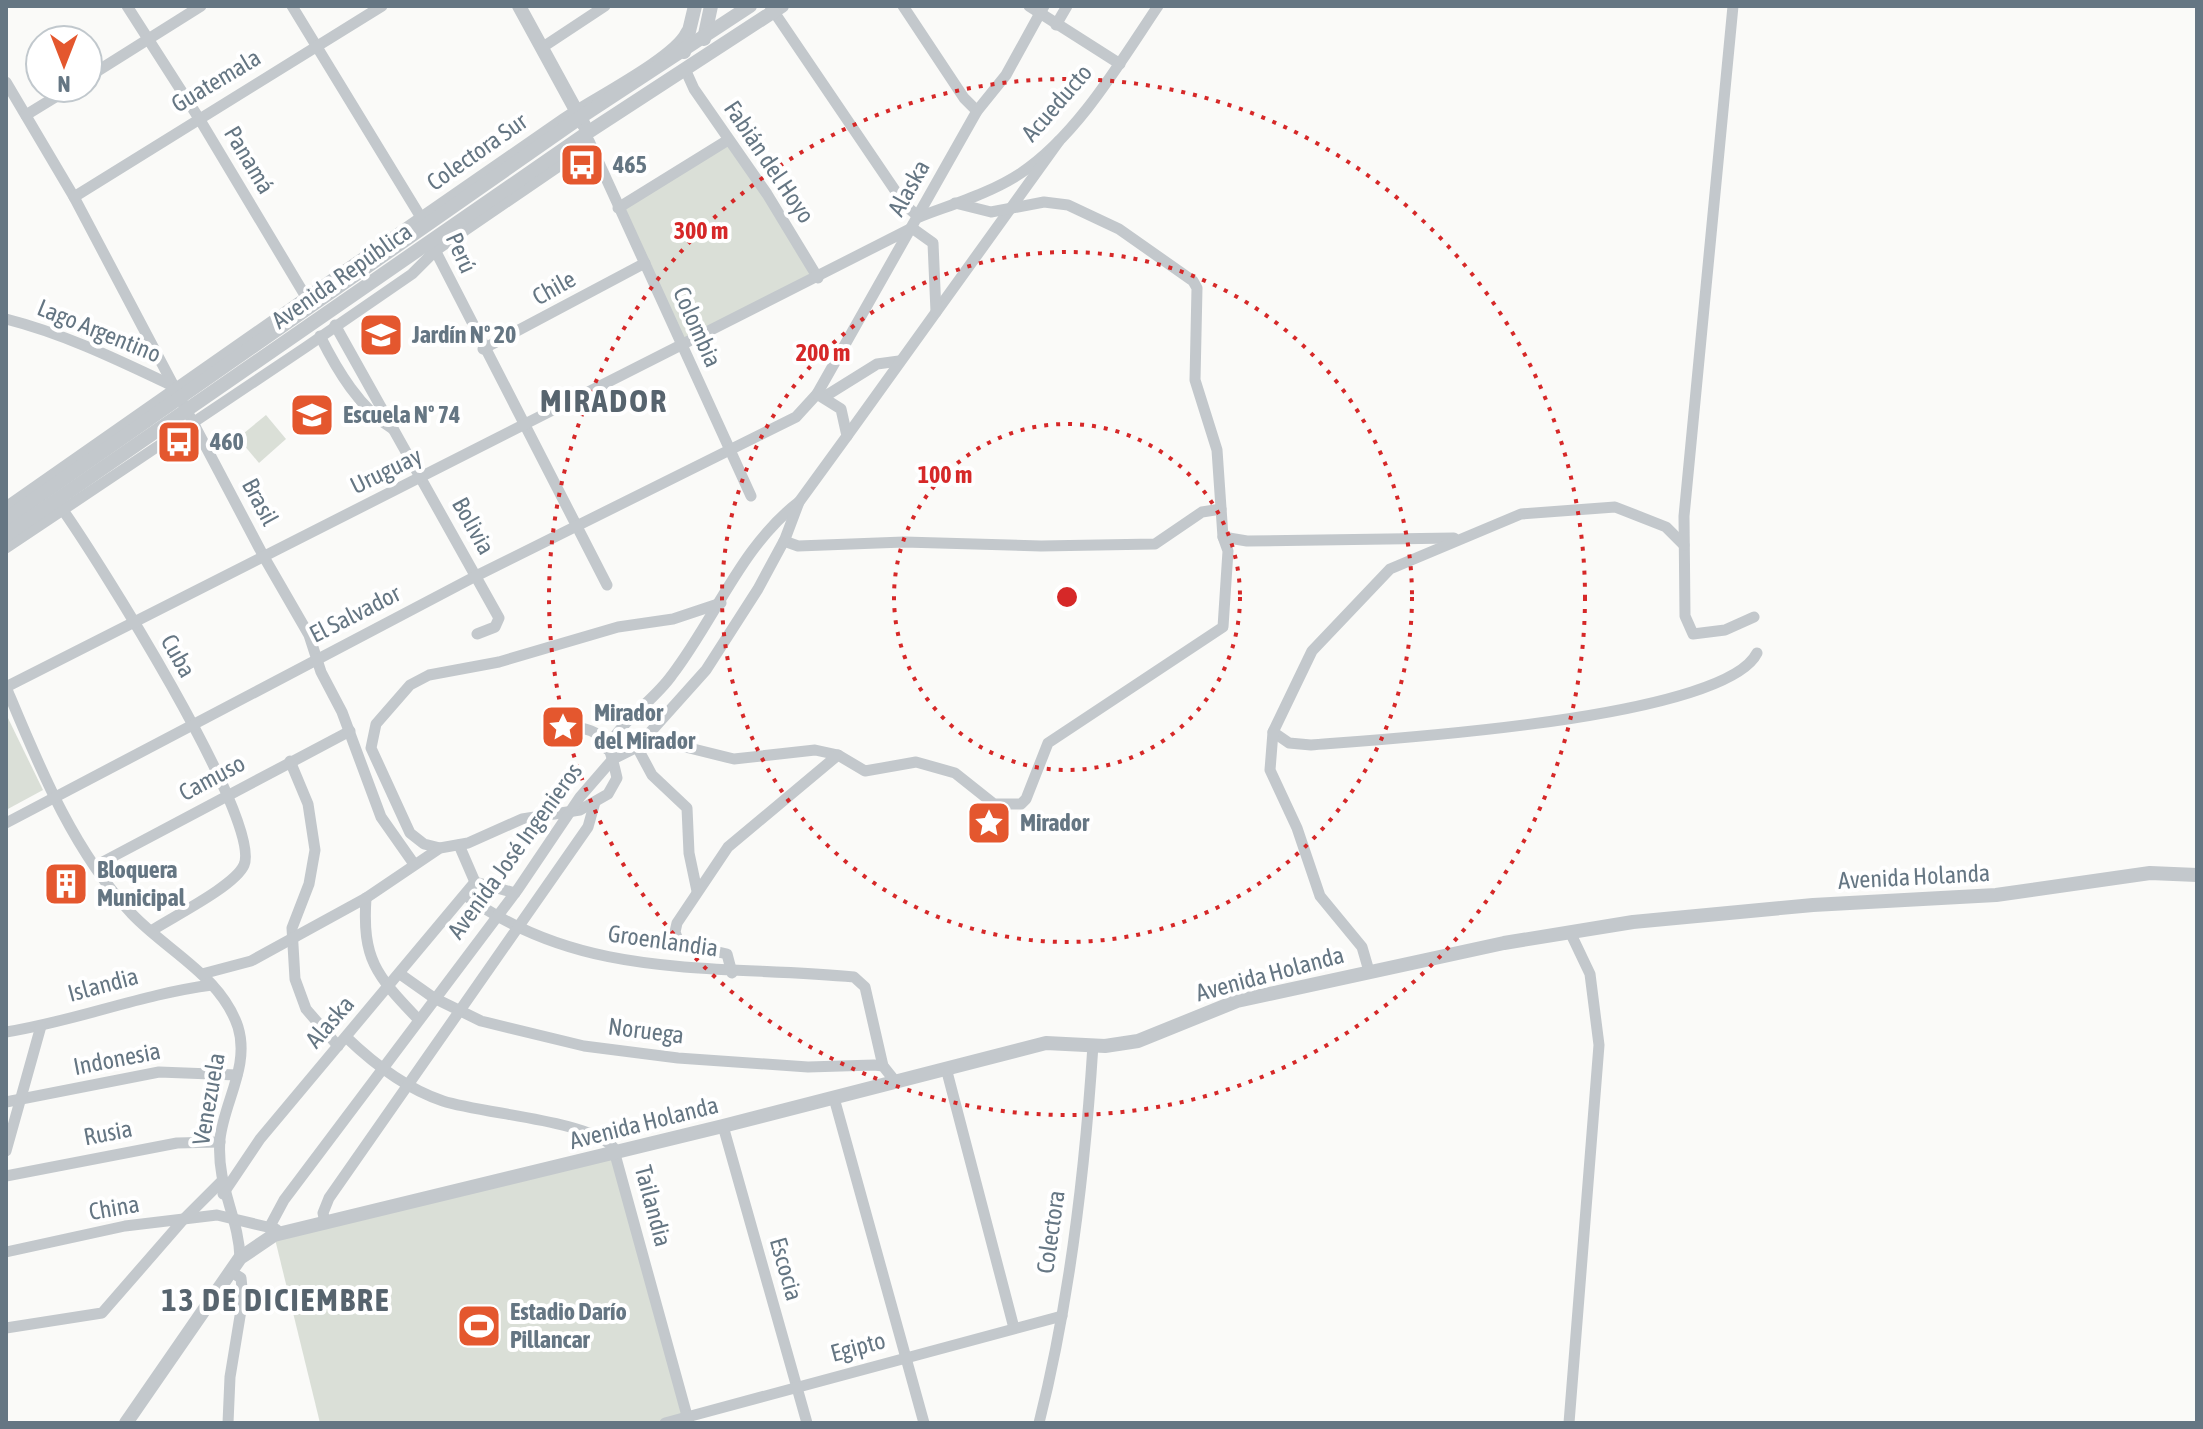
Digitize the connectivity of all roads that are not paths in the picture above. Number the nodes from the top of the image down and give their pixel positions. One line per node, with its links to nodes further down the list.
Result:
1 (127, 6): 19 (street, Panamá)
2 (201, 6): 19 (street)
3 (292, 6): 20 (street, Perú)
4 (382, 6): 20 (street, Guatemala)
5 (519, 6): 21 (street)
6 (605, 6): 21 (street)
7 (711, 6): 18 (street)
8 (750, 6): 18 (street, Avenida República)
9 (903, 6): 30 (street)
10 (1029, 6): 15 (street)
11 (1067, 6): 17 (street)
12 (1158, 6): 24 (street, Acueducto)
13 (1733, 6): 74 (street)
14 (775, 8): 23 (street, Avenida República); 41 (street)
15 (1042, 10): 17 (street); 30 (street, Alaska)
16 (693, 14): 22 (street); 31 (street)
17 (1056, 25): 24 (street)
18 (704, 36): 22 (street, Avenida República); 23 (street)
19 (148, 41): 25 (street); 33 (street, Panamá)
20 (316, 46): 33 (street, Guatemala); 42 (street, Perú)
21 (543, 47): 31 (street)
22 (684, 50): 26 (street); 31 (street, Avenida República)
23 (704, 55): 26 (street, Avenida República)
24 (1120, 64): 36 (street, Acueducto)
25 (104, 67)
26 (685, 69): 34 (street, Avenida República); 35 (street, Fabián del Hoyo)
27 (6, 82): 28 (street, Brasil)
28 (12, 102): 32 (street, Brasil)
29 (44, 104): 32 (street)
30 (977, 111): 41 (street, Alaska)
31 (579, 114): 34 (street); 42 (street, Avenida República)
32 (26, 115): 37 (street, Brasil)
33 (200, 120): 37 (street, Guatemala); 47 (street, Panamá)
34 (588, 139): 39 (street, Colombia); 44 (street, Avenida República)
35 (728, 140): 39 (street); 46 (street, Fabián del Hoyo)
36 (1059, 141): 38 (street, Acueducto); 40 (street, Avenida José Ingenieros)
37 (74, 197): 55 (street, Brasil)
38 (955, 203): 40 (street); 41 (street, Acueducto)
39 (618, 208): 45 (street, Colombia)
40 (1011, 210): 48 (street, Avenida José Ingenieros); 67 (street)
41 (919, 217): 43 (street, Alaska)
42 (423, 222): 44 (street, Perú); 47 (street, Colectora Sur); 55 (street, Avenida República)
43 (912, 228): 46 (street, Uruguay); 48 (street); 56 (street, Alaska)
44 (433, 246): 50 (street); 53 (street, Perú); 57 (street, Avenida República)
45 (645, 263): 52 (street, Colombia); 53 (street, Chile)
46 (818, 278): 52 (street, Uruguay)
47 (306, 297): 55 (street, Colectora Sur)
48 (936, 312): 54 (street, Avenida José Ingenieros)
49 (6, 319): 55 (street, Lago Argentino)
50 (335, 325): 51 (street); 59 (street, Bolivia)
51 (320, 336): 57 (street); 59 (street, Bolivia)
52 (681, 345): 58 (street, Uruguay); 61 (street, Colombia)
53 (483, 349): 58 (street, Perú)
54 (899, 361): 56 (street); 60 (street, Avenida José Ingenieros)
55 (176, 392): 57 (street, Brasil); 66 (street, Colectora Sur); 68 (street, Avenida República)
56 (821, 396): 60 (street); 61 (street, El Salvador)
57 (190, 417): 65 (street, Avenida República); 76 (street, Brasil)
58 (524, 427): 62 (street, Uruguay); 69 (street, Perú)
59 (395, 430): 62 (street, Bolivia)
60 (847, 436): 64 (street, Avenida José Ingenieros)
61 (729, 451): 63 (street, Colombia); 69 (street, El Salvador)
62 (422, 478): 76 (street, Uruguay); 77 (street, Bolivia)
63 (751, 496)
64 (799, 502): 73 (street, Avenida José Ingenieros); 79 (street)
65 (59, 506): 70 (street, Avenida República); 75 (street); 81 (street, Cuba)
66 (6, 507)
67 (1221, 509): 71 (street); 73 (street)
68 (6, 519)
69 (576, 525): 77 (street, El Salvador); 78 (street, Perú)
70 (6, 535)
71 (1223, 537): 72 (street); 92 (street)
72 (1467, 538): 74 (street); 89 (street)
73 (784, 541): 90 (street, Avenida José Ingenieros)
74 (1684, 545): 80 (street)
75 (6, 548)
76 (264, 557): 81 (street, Uruguay); 84 (street, Brasil)
77 (476, 576): 82 (street, Bolivia); 84 (street, El Salvador)
78 (607, 585)
79 (721, 603): 91 (street); 102 (street)
80 (1754, 617)
81 (134, 622): 85 (street, Uruguay); 87 (street, Cuba)
82 (477, 634)
83 (1757, 653): 89 (street)
84 (316, 659): 87 (street, El Salvador); 88 (street, Brasil)
85 (6, 687): 97 (street, Venezuela)
86 (560, 724): 91 (street)
87 (191, 725): 96 (street, Cuba); 97 (street, El Salvador)
88 (350, 731): 94 (street, Camuso); 103 (street, Brasil)
89 (1273, 732): 116 (street)
90 (641, 742): 92 (street); 93 (street, Avenida José Ingenieros); 107 (street)
91 (608, 746): 93 (street); 95 (street)
92 (838, 755): 107 (street)
93 (613, 759): 95 (street, Avenida José Ingenieros); 98 (street)
94 (290, 761): 96 (street, Camuso); 115 (street, Tailandia)
95 (600, 773): 99 (street, Avenida José Ingenieros)
96 (228, 794): 104 (street, Camuso); 113 (street, Cuba)
97 (52, 797): 100 (street, El Salvador); 104 (street, Venezuela)
98 (595, 802): 99 (street); 112 (street)
99 (571, 812): 101 (street); 108 (street, Avenida José Ingenieros)
100 (6, 823)
101 (459, 845): 102 (street); 106 (street)
102 (440, 848): 103 (street)
103 (414, 864): 110 (street)
104 (97, 865): 113 (street, Venezuela)
105 (2197, 875): 114 (street, Avenida Holanda)
106 (475, 882): 108 (street); 109 (street, Alaska)
107 (697, 891): 117 (street)
108 (515, 893): 111 (street, Avenida José Ingenieros)
109 (465, 895): 111 (street, Groenlandia); 119 (street, Alaska)
110 (366, 898): 115 (street); 121 (street)
111 (496, 917): 112 (street, Groenlandia); 122 (street, Avenida José Ingenieros)
112 (517, 929): 117 (street, Groenlandia); 123 (street)
113 (151, 931): 118 (street, Venezuela)
114 (1570, 932): 116 (street, Avenida Holanda); 164 (street)
115 (292, 938): 118 (street); 127 (street, Tailandia)
116 (1369, 971): 128 (street, Avenida Holanda)
117 (732, 973): 129 (street, Groenlandia)
118 (202, 974): 120 (street, Venezuela)
119 (400, 974): 121 (street, Alaska); 122 (street, Noruega)
120 (212, 985): 125 (street, Islandia); 132 (street, Venezuela)
121 (389, 987): 124 (street); 127 (street, Alaska)
122 (434, 998): 123 (street, Noruega); 124 (street, Avenida José Ingenieros)
123 (460, 1012): 129 (street, Noruega); 134 (street)
124 (417, 1018): 130 (street, Avenida José Ingenieros)
125 (41, 1026): 126 (street, Islandia); 136 (street)
126 (6, 1032)
127 (342, 1041): 130 (street, Tailandia); 143 (street, Alaska)
128 (1093, 1045): 131 (street, Avenida Holanda); 152 (street, Colectora)
129 (883, 1066): 133 (street)
130 (384, 1067): 134 (street, Tailandia); 147 (street, Avenida José Ingenieros)
131 (946, 1068): 133 (street, Avenida Holanda); 154 (street)
132 (237, 1075): 136 (street, Indonesia); 138 (street, Venezuela)
133 (895, 1081): 135 (street, Avenida Holanda)
134 (410, 1086): 140 (street, Tailandia); 146 (street)
135 (834, 1098): 137 (street, Avenida Holanda); 155 (street)
136 (12, 1102): 139 (street)
137 (723, 1126): 140 (street, Avenida Holanda); 156 (street, Escocia)
138 (220, 1142): 141 (street, Rusia); 142 (street, Venezuela)
139 (6, 1151)
140 (615, 1152): 146 (street, Avenida Holanda); 157 (street, Tailandia)
141 (6, 1176)
142 (222, 1181): 143 (street, Venezuela); 145 (street)
143 (223, 1194): 144 (street, Venezuela)
144 (231, 1217): 145 (street, China); 147 (street, China); 150 (street, Venezuela)
145 (183, 1220): 149 (street, China); 153 (street)
146 (325, 1222): 148 (street, Avenida Holanda)
147 (269, 1228): 148 (street, China)
148 (289, 1231): 150 (street, Avenida Holanda)
149 (6, 1252)
150 (240, 1258): 151 (street)
151 (230, 1271): 158 (street); 159 (street)
152 (1062, 1316): 154 (street, Egipto); 163 (street, Colectora)
153 (6, 1328)
154 (1014, 1328): 155 (street, Egipto)
155 (904, 1357): 156 (street, Egipto); 162 (street)
156 (797, 1386): 157 (street, Egipto); 161 (street, Escocia)
157 (688, 1420): 160 (street, Egipto)
158 (126, 1423)
159 (228, 1423)
160 (665, 1423)
161 (807, 1423)
162 (924, 1423)
163 (1039, 1423)
164 (1569, 1423)

